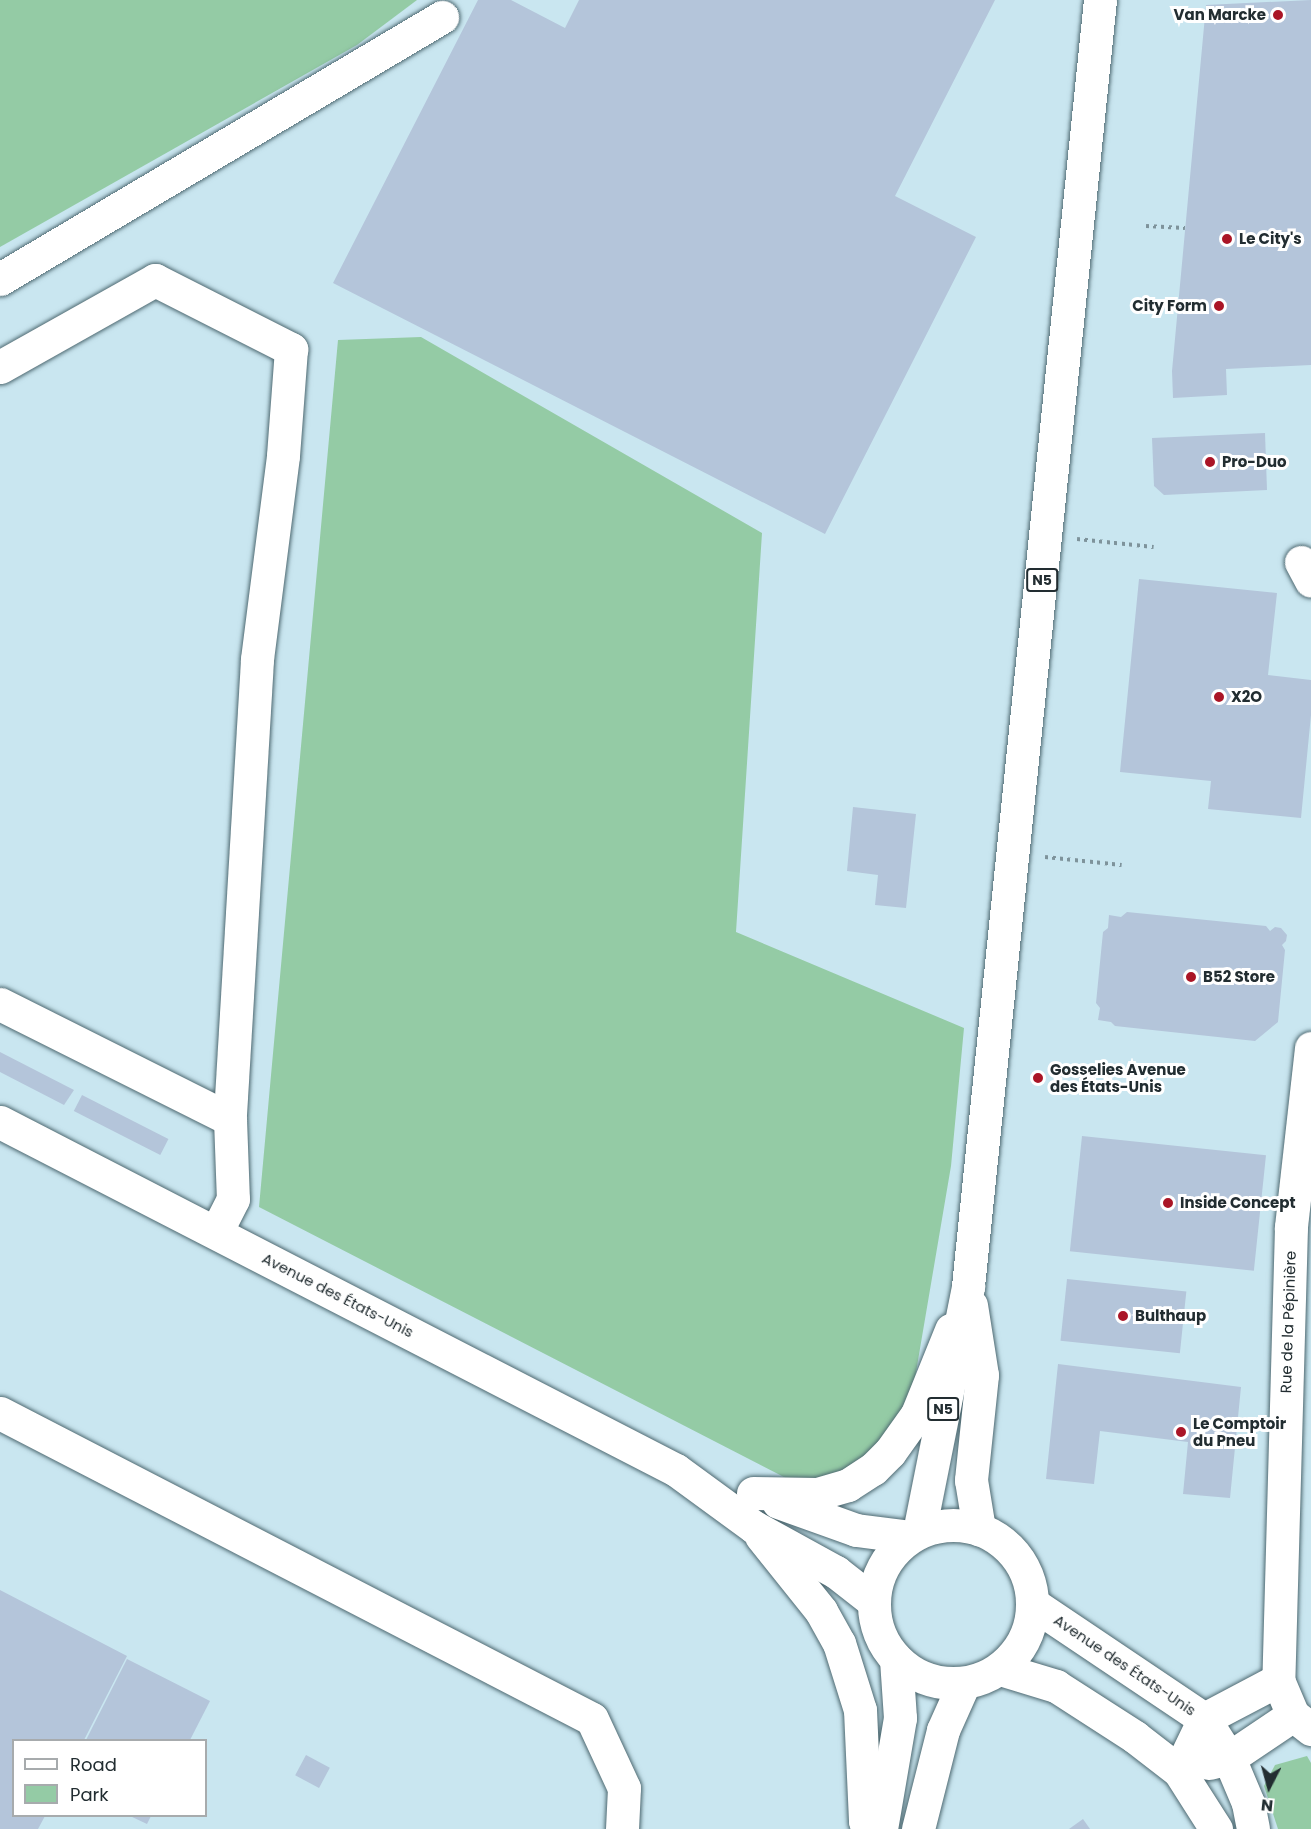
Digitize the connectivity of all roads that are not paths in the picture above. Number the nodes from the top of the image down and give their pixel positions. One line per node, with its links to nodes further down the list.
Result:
1 (1100, 0): 10 (street, N5)
2 (442, 17): 3 (street)
3 (0, 279)
4 (0, 367): 7 (street)
5 (0, 1004): 7 (street)
6 (1311, 1048): 21 (street, Rue de la Pépinière)
7 (230, 1119): 9 (street)
8 (0, 1122): 9 (street, Avenue des États-Unis)
9 (216, 1232): 12 (street, Avenue des États-Unis)
10 (968, 1286): 13 (street); 15 (street, N5); 16 (street, N5)
11 (0, 1413): 27 (street)
12 (676, 1470): 13 (street, Avenue des États-Unis); 14 (street, Avenue des États-Unis)
13 (753, 1493): 16 (street, Avenue des États-Unis)
14 (754, 1527): 17 (street, Avenue des États-Unis); 28 (street)
15 (979, 1529): 16 (street); 18 (street)
16 (915, 1535): 17 (street)
17 (873, 1601): 19 (street)
18 (1033, 1604): 20 (street); 23 (street, Avenue des États-Unis)
19 (896, 1659): 22 (street); 29 (street)
20 (1000, 1669): 22 (street); 26 (street)
21 (1278, 1680): 23 (street); 24 (street, Rue de la Pépinière)
22 (964, 1683): 30 (street)
23 (1204, 1719): 25 (street, Avenue des États-Unis); 26 (street)
24 (1302, 1722): 25 (street)
25 (1229, 1758): 26 (street); 32 (street, Avenue des États-Unis)
26 (1179, 1771): 31 (street)
27 (622, 1829)
28 (868, 1829)
29 (881, 1829)
30 (918, 1829)
31 (1216, 1829)
32 (1253, 1829)

